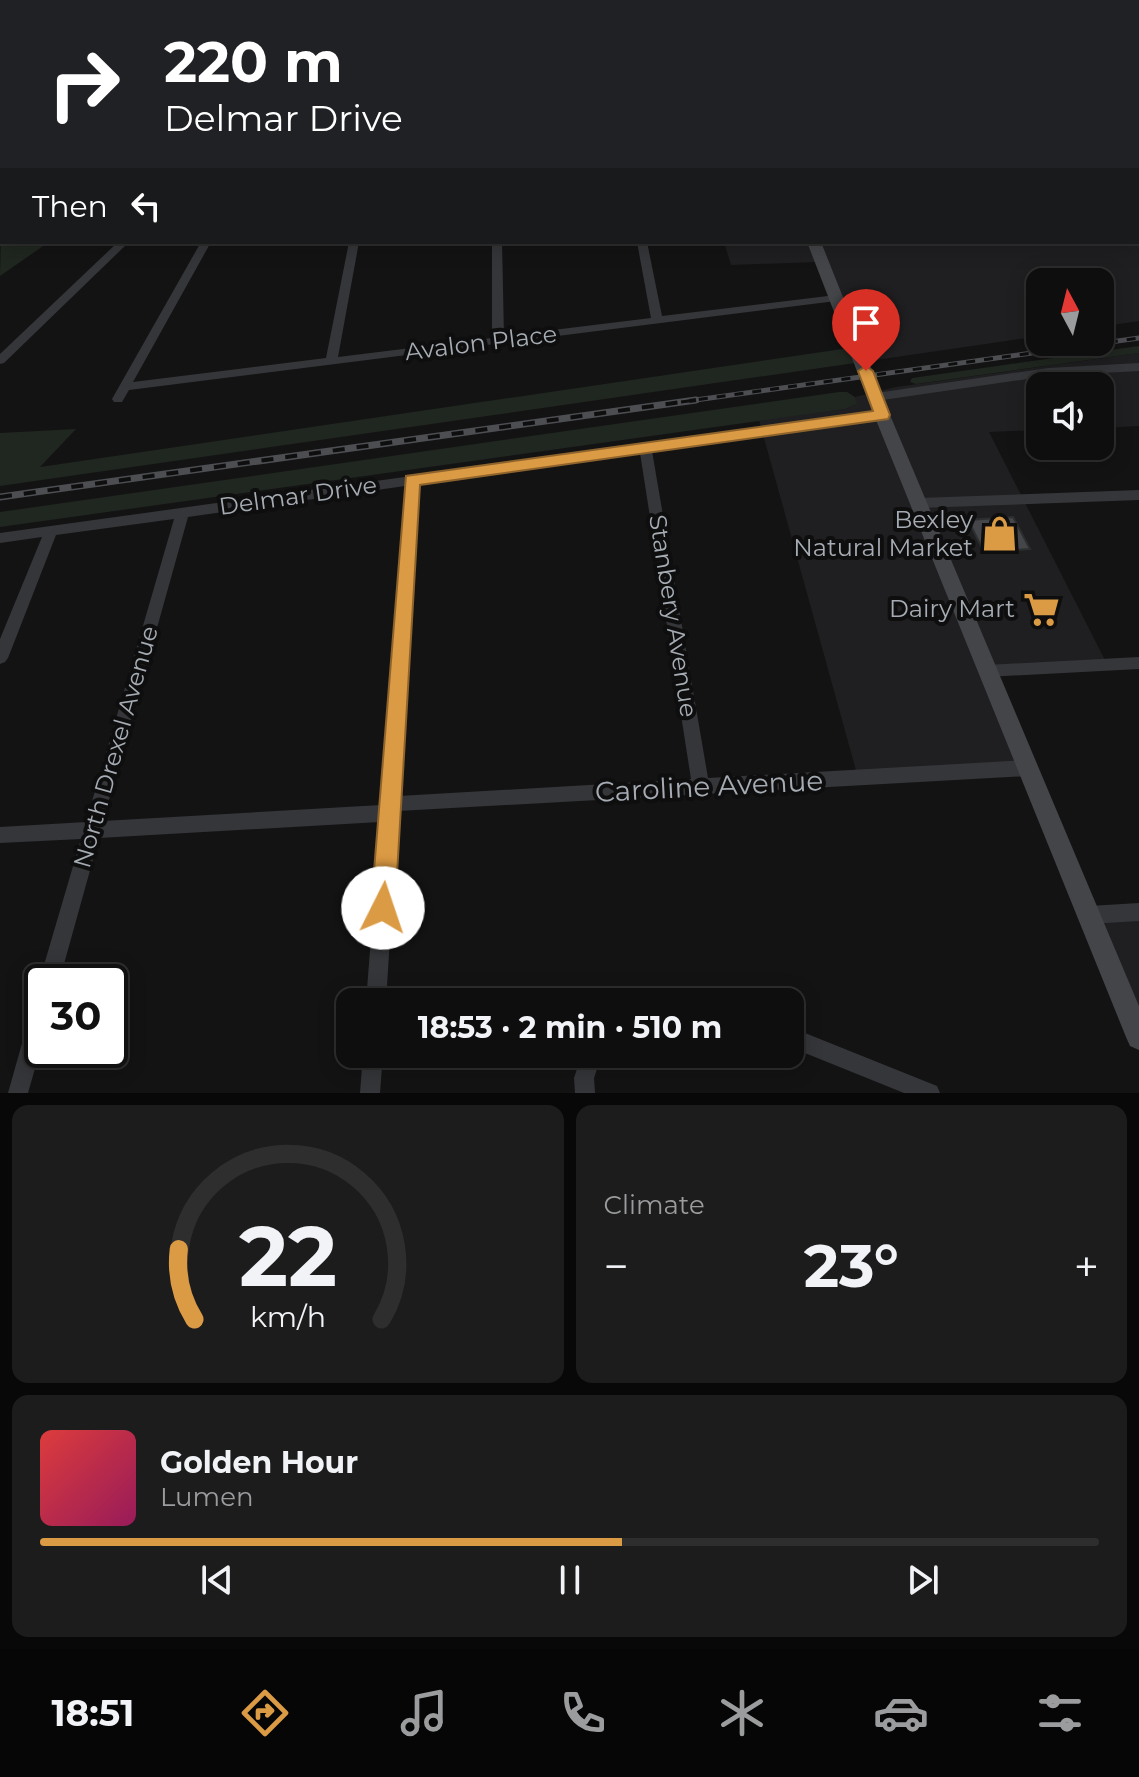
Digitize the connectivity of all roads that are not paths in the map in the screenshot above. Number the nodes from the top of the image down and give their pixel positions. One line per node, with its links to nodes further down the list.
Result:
1 (122, 244): 10 (street)
2 (205, 244): 13 (street)
3 (354, 244): 11 (street)
4 (497, 244): 9 (street)
5 (642, 244): 8 (street)
6 (815, 244): 7 (street)
7 (836, 298): 8 (street, Avalon Place); 15 (street)
8 (657, 320): 9 (street, Avalon Place)
9 (498, 341): 11 (street, Avalon Place)
10 (0, 360)
11 (331, 362): 13 (street, Avalon Place)
12 (1139, 367): 15 (street, Delmar Drive)
13 (125, 387): 14 (street)
14 (118, 399)
15 (879, 406): 16 (street, Delmar Drive); 19 (street)
16 (645, 447): 17 (street, Delmar Drive); 27 (street, Stanbery Avenue)
17 (412, 480): 20 (street, Delmar Drive); 28 (street)
18 (1139, 495): 19 (street)
19 (919, 503): 25 (street)
20 (182, 513): 21 (street, Delmar Drive); 29 (street, North Drexel Avenue)
21 (51, 531): 22 (street, Delmar Drive); 23 (street)
22 (0, 538)
23 (0, 658)
24 (1139, 663): 25 (street)
25 (987, 671): 26 (street)
26 (1028, 768): 27 (street, Caroline Avenue); 32 (street)
27 (701, 786): 28 (street, Caroline Avenue)
28 (390, 808): 29 (street, Caroline Avenue); 34 (street)
29 (92, 829): 30 (street, Caroline Avenue); 33 (street, North Drexel Avenue)
30 (0, 835)
31 (1139, 912): 32 (street)
32 (1089, 915): 35 (street)
33 (54, 964)
34 (377, 988)
35 (1139, 1037)
36 (804, 1043): 43 (street)
37 (25, 1068): 40 (street)
38 (372, 1068): 41 (street)
39 (587, 1068): 42 (street)
40 (18, 1093)
41 (370, 1093)
42 (585, 1093)
43 (930, 1093)

